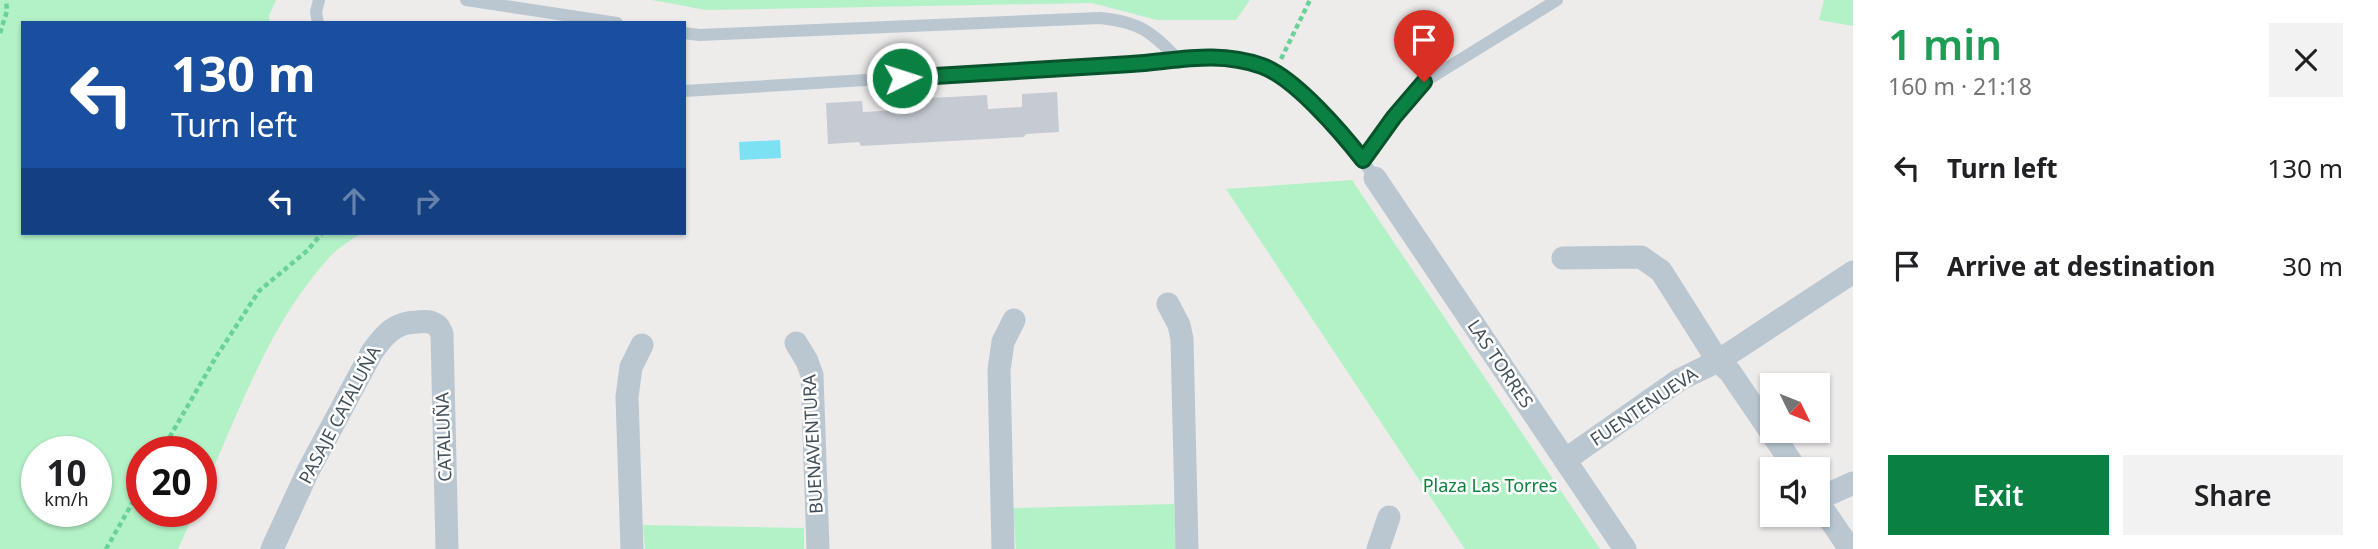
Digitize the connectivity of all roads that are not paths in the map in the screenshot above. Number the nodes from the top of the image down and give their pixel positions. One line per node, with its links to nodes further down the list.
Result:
1 (319, 0): 4 (lane)
2 (466, 0): 5 (lane)
3 (1557, 0): 9 (lane)
4 (318, 21)
5 (604, 21)
6 (686, 33): 7 (lane)
7 (1178, 59): 8 (lane); 9 (lane)
8 (686, 91)
9 (1369, 169): 19 (street, LAS TORRES)
10 (1563, 258): 17 (street)
11 (1853, 272): 17 (street)
12 (1168, 303): 29 (street)
13 (1014, 320): 28 (street)
14 (438, 326): 24 (street, PASAJE CATALUÑA); 25 (street, CATALUÑA)
15 (796, 343): 27 (street, BUENAVENTURA)
16 (642, 345): 26 (street)
17 (1718, 361): 18 (street, FUENTENUEVA); 19 (street, FUENTENUEVA)
18 (1788, 457)
19 (1565, 460): 31 (street, LAS TORRES)
20 (1853, 483): 21 (street)
21 (1830, 494)
22 (1389, 517): 30 (street)
23 (1830, 518): 32 (street)
24 (272, 549)
25 (447, 549)
26 (632, 549)
27 (818, 549)
28 (1003, 549)
29 (1187, 549)
30 (1378, 549)
31 (1625, 549)
32 (1850, 549)

